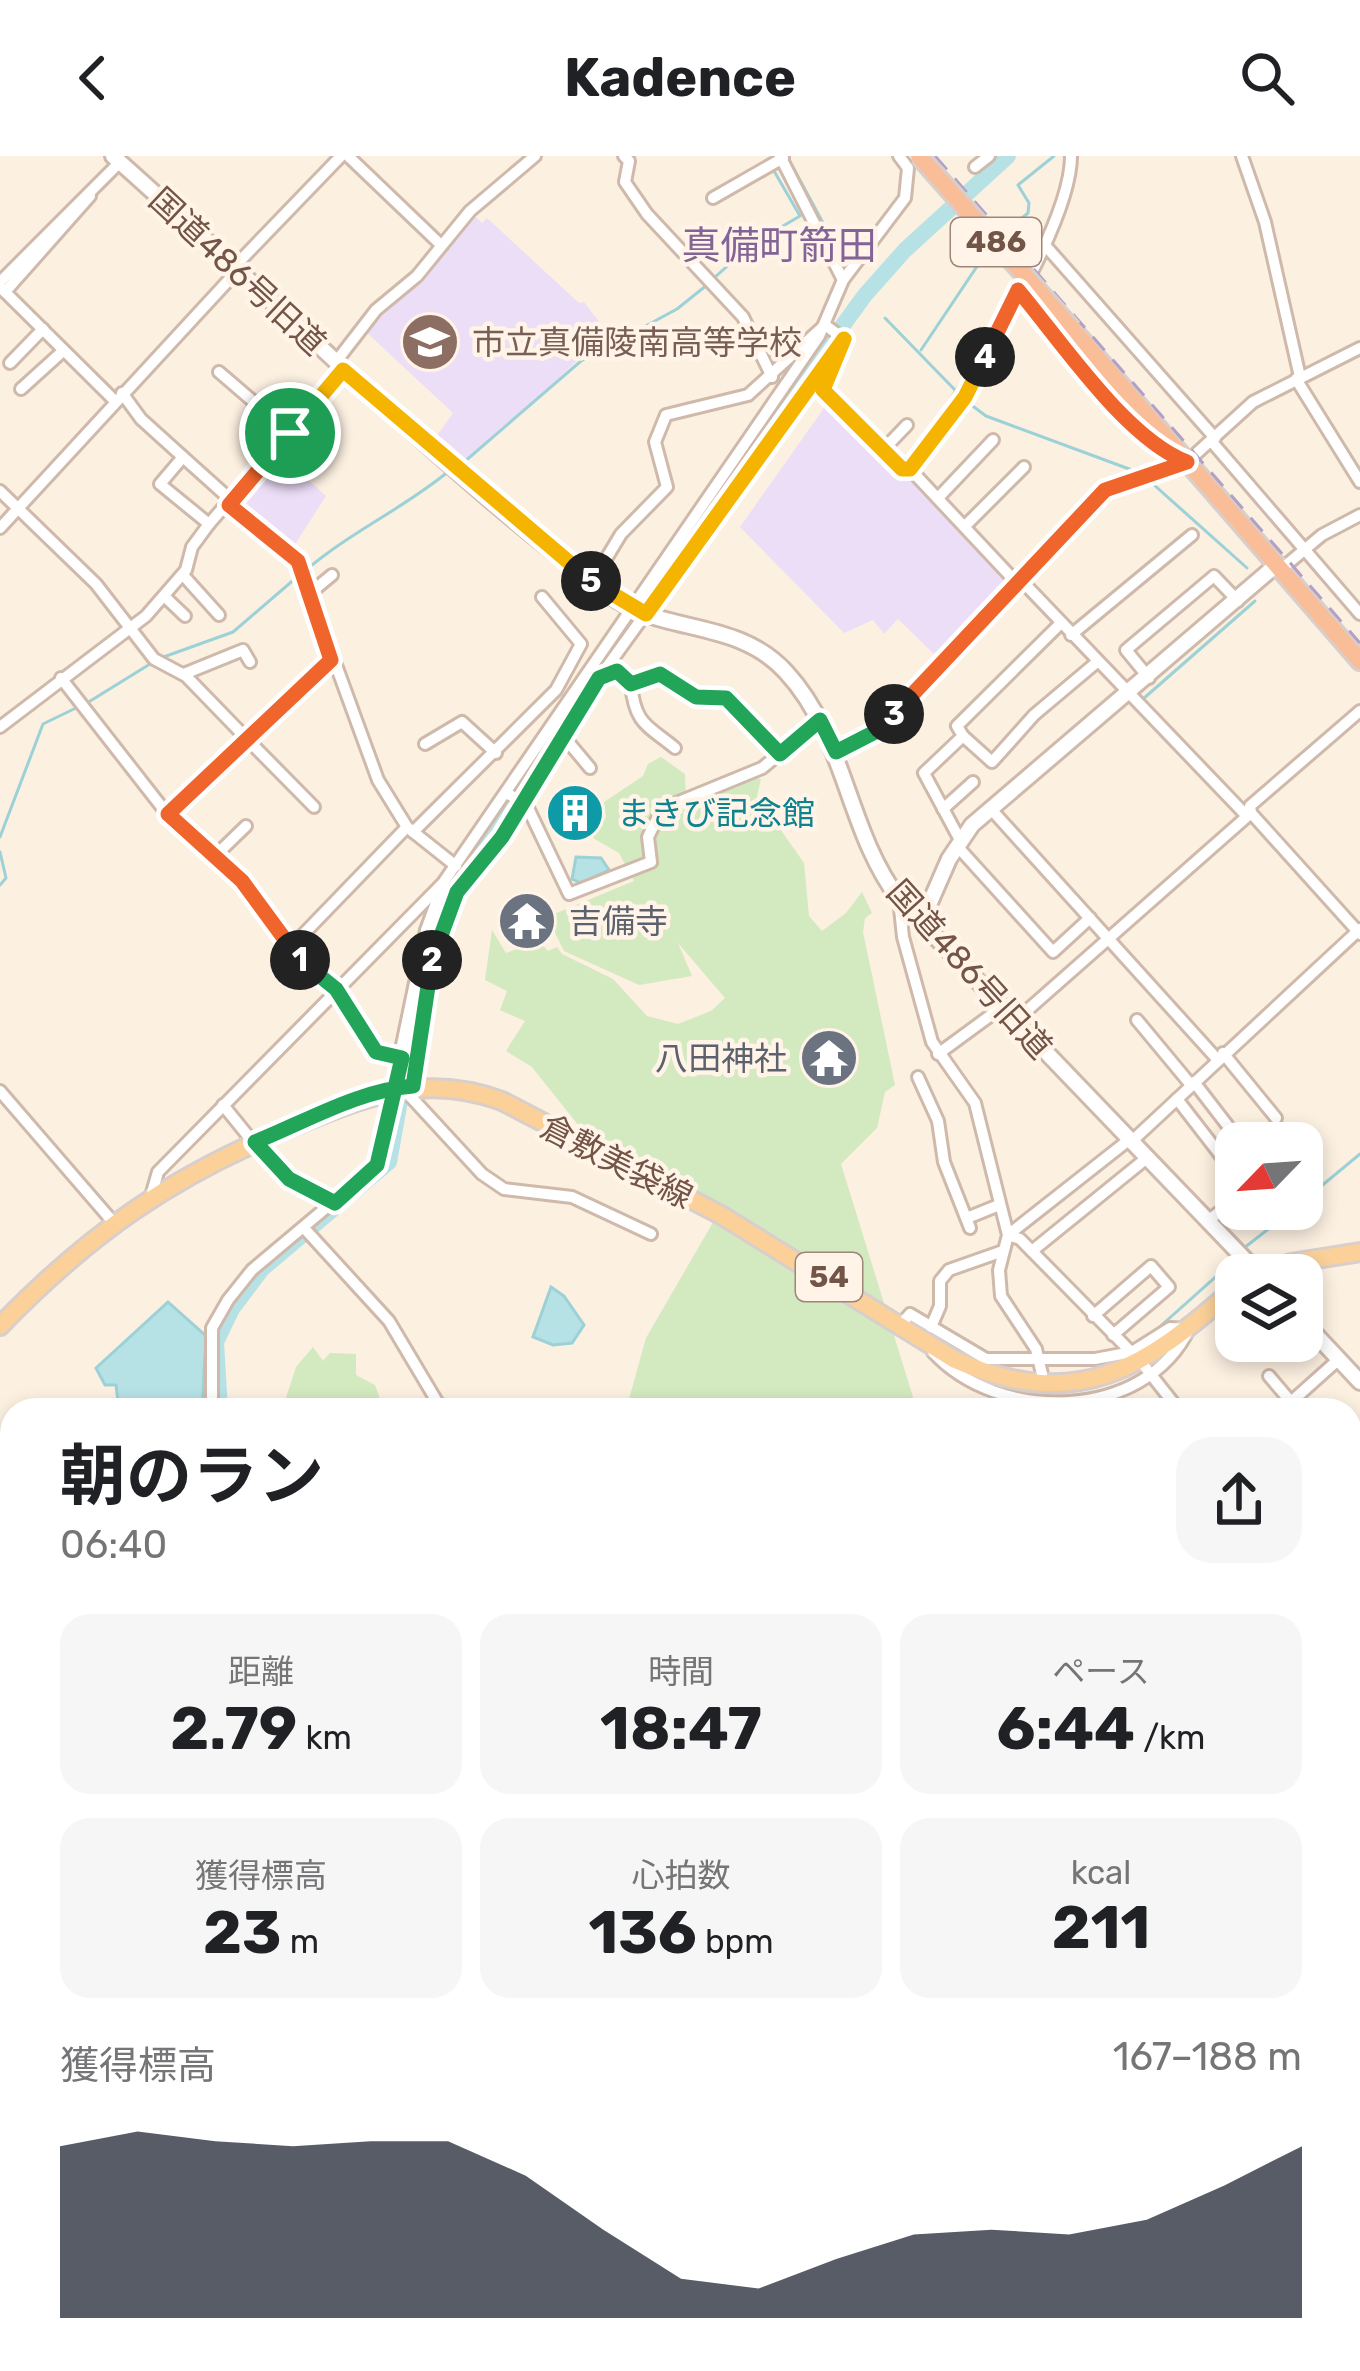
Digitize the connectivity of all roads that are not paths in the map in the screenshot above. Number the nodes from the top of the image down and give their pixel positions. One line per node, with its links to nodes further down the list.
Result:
1 (345, 156): 14 (street); 15 (street)
2 (535, 156): 14 (street)
3 (624, 156): 27 (street)
4 (899, 156): 10 (street)
5 (989, 156): 11 (street)
6 (1071, 156): 13 (street)
7 (1242, 156): 28 (street)
8 (123, 160): 15 (street, 国道486号旧道); 17 (street)
9 (778, 160): 12 (street); 16 (street)
10 (917, 160): 16 (street); 37 (highway, 486, bridge)
11 (975, 167)
12 (713, 198)
13 (1044, 244): 18 (street); 34 (street)
14 (440, 245): 25 (street)
15 (237, 267): 25 (street, 国道486号旧道); 30 (street)
16 (843, 280): 19 (street)
17 (2, 287): 20 (street)
18 (1018, 290): 37 (street); 39 (street)
19 (827, 326): 21 (street); 27 (street); 60 (street)
20 (43, 329): 23 (street); 24 (street)
21 (842, 338): 35 (street); 60 (street)
22 (1360, 348): 28 (street)
23 (63, 351): 29 (street); 30 (street)
24 (10, 363)
25 (339, 366): 32 (street); 55 (street, 国道486号旧道)
26 (219, 372): 32 (street)
27 (772, 377): 55 (street)
28 (1298, 378): 34 (street); 40 (street)
29 (22, 389)
30 (118, 396): 36 (street); 44 (street)
31 (908, 425): 35 (street)
32 (290, 433): 43 (street)
33 (993, 440): 42 (street)
34 (1214, 440): 37 (street); 50 (street)
35 (883, 450): 39 (street)
36 (183, 458): 43 (street); 46 (street)
37 (1187, 462): 51 (highway, 486); 54 (street)
38 (1024, 466): 47 (street)
39 (910, 469): 42 (street)
40 (1360, 482)
41 (0, 491): 44 (street)
42 (938, 498): 47 (street)
43 (230, 503): 46 (street); 56 (street)
44 (20, 508): 48 (street); 65 (street)
45 (1360, 515): 50 (street)
46 (209, 524): 52 (street)
47 (964, 526): 54 (street)
48 (0, 528)
49 (1192, 535): 66 (street)
50 (1306, 548): 51 (street); 61 (street)
51 (1277, 568): 59 (street); 69 (highway, 486)
52 (183, 574): 57 (street); 62 (street)
53 (332, 575): 56 (street)
54 (1017, 580): 64 (street); 87 (street)
55 (592, 582): 60 (street, 国道486号旧道)
56 (308, 594): 68 (street)
57 (164, 596): 63 (street); 65 (street)
58 (542, 597): 88 (street)
59 (1238, 601): 76 (street); 76 (street)
60 (640, 612): 67 (street); 80 (street, 国道486号旧道); 92 (street)
61 (1360, 614)
62 (219, 615)
63 (185, 616)
64 (1060, 624): 66 (street); 82 (street)
65 (130, 628): 73 (street); 74 (street)
66 (1071, 635): 71 (street)
67 (624, 647): 72 (street); 75 (street)
68 (331, 660): 84 (street); 99 (street)
69 (1360, 661)
70 (250, 662): 73 (street)
71 (1097, 662): 78 (street); 82 (street)
72 (617, 671): 75 (street); 77 (street)
73 (184, 674): 84 (street)
74 (61, 678): 81 (street); 97 (street)
75 (599, 678): 83 (street)
76 (1149, 678): 78 (street)
77 (631, 684): 86 (street); 89 (street)
78 (1130, 694): 94 (street); 96 (street)
79 (1360, 711): 96 (street)
80 (820, 720): 87 (street, 国道486号旧道); 89 (street)
81 (0, 727)
82 (963, 736): 95 (street)
83 (564, 737): 90 (street); 92 (street)
84 (246, 739): 93 (street); 97 (street)
85 (425, 744): 88 (street)
86 (675, 748)
87 (836, 752): 104 (street, 国道486号旧道)
88 (496, 753): 99 (street)
89 (780, 754): 92 (street)
90 (590, 768)
91 (973, 782): 95 (street)
92 (514, 798): 102 (street); 119 (street)
93 (314, 807)
94 (990, 808): 100 (street); 105 (street)
95 (943, 809): 100 (street)
96 (1250, 809): 107 (street); 108 (street)
97 (168, 814): 101 (street)
98 (246, 826): 101 (street)
99 (410, 829): 102 (street); 109 (street)
100 (958, 843): 105 (street); 106 (street)
101 (214, 857): 109 (street)
102 (456, 866): 103 (street)
103 (443, 883): 110 (street); 116 (street)
104 (899, 899): 106 (street, 国道486号旧道); 114 (street)
105 (1090, 918): 108 (street)
106 (921, 923): 111 (street, 国道486号旧道)
107 (1359, 931): 115 (street)
108 (1108, 936): 113 (street); 115 (street)
109 (291, 947): 110 (street)
110 (336, 989): 116 (street); 122 (street)
111 (1002, 1007): 113 (street, 国道486号旧道); 114 (street)
112 (1137, 1020): 118 (street)
113 (1016, 1021): 125 (street, 国道486号旧道)
114 (938, 1054): 131 (street)
115 (1220, 1056): 118 (street); 123 (street)
116 (402, 1058): 119 (street)
117 (918, 1077): 131 (street)
118 (1192, 1083): 121 (street); 124 (street)
119 (405, 1087): 126 (main road, 倉敷美袋線 / 54); 130 (street); 136 (street); 146 (main road, 倉敷美袋線 / 54)
120 (0, 1091): 134 (street)
121 (1177, 1099): 125 (street); 127 (street)
122 (224, 1105): 126 (street); 129 (street)
123 (1276, 1118)
124 (1224, 1122)
125 (1131, 1140): 128 (street, 国道486号旧道); 137 (street)
126 (255, 1142): 129 (main road, 倉敷美袋線 / 54); 130 (street)
127 (1215, 1148)
128 (1148, 1157): 133 (street, 国道486号旧道); 139 (street)
129 (151, 1196): 134 (main road, 倉敷美袋線 / 54)
130 (335, 1203): 135 (street)
131 (999, 1205): 137 (street)
132 (1215, 1214): 133 (street)
133 (1208, 1220): 141 (street, 国道486号旧道)
134 (113, 1222): 145 (main road, 倉敷美袋線 / 54)
135 (307, 1231): 156 (street); 157 (street)
136 (651, 1234)
137 (1008, 1235): 138 (street); 139 (street)
138 (1003, 1251): 146 (street); 152 (street)
139 (1032, 1251): 144 (street)
140 (1360, 1252): 142 (main road)
141 (1239, 1254)
142 (1323, 1260)
143 (1215, 1306): 147 (main road, 倉敷美袋線 / 54)
144 (1094, 1316): 148 (street); 148 (street)
145 (0, 1326)
146 (916, 1327): 147 (main road, 倉敷美袋線 / 54); 152 (street); 158 (street)
147 (1189, 1329): 150 (street); 153 (street)
148 (1113, 1335): 150 (street)
149 (1323, 1342): 151 (street)
150 (1133, 1354): 152 (street)
151 (1339, 1359): 155 (street); 162 (street)
152 (1040, 1368)
153 (1148, 1371): 159 (street); 160 (street)
154 (1269, 1376): 161 (street)
155 (1360, 1382)
156 (211, 1398)
157 (435, 1398)
158 (1034, 1398)
159 (1096, 1398)
160 (1169, 1398)
161 (1288, 1398)
162 (1295, 1398)

